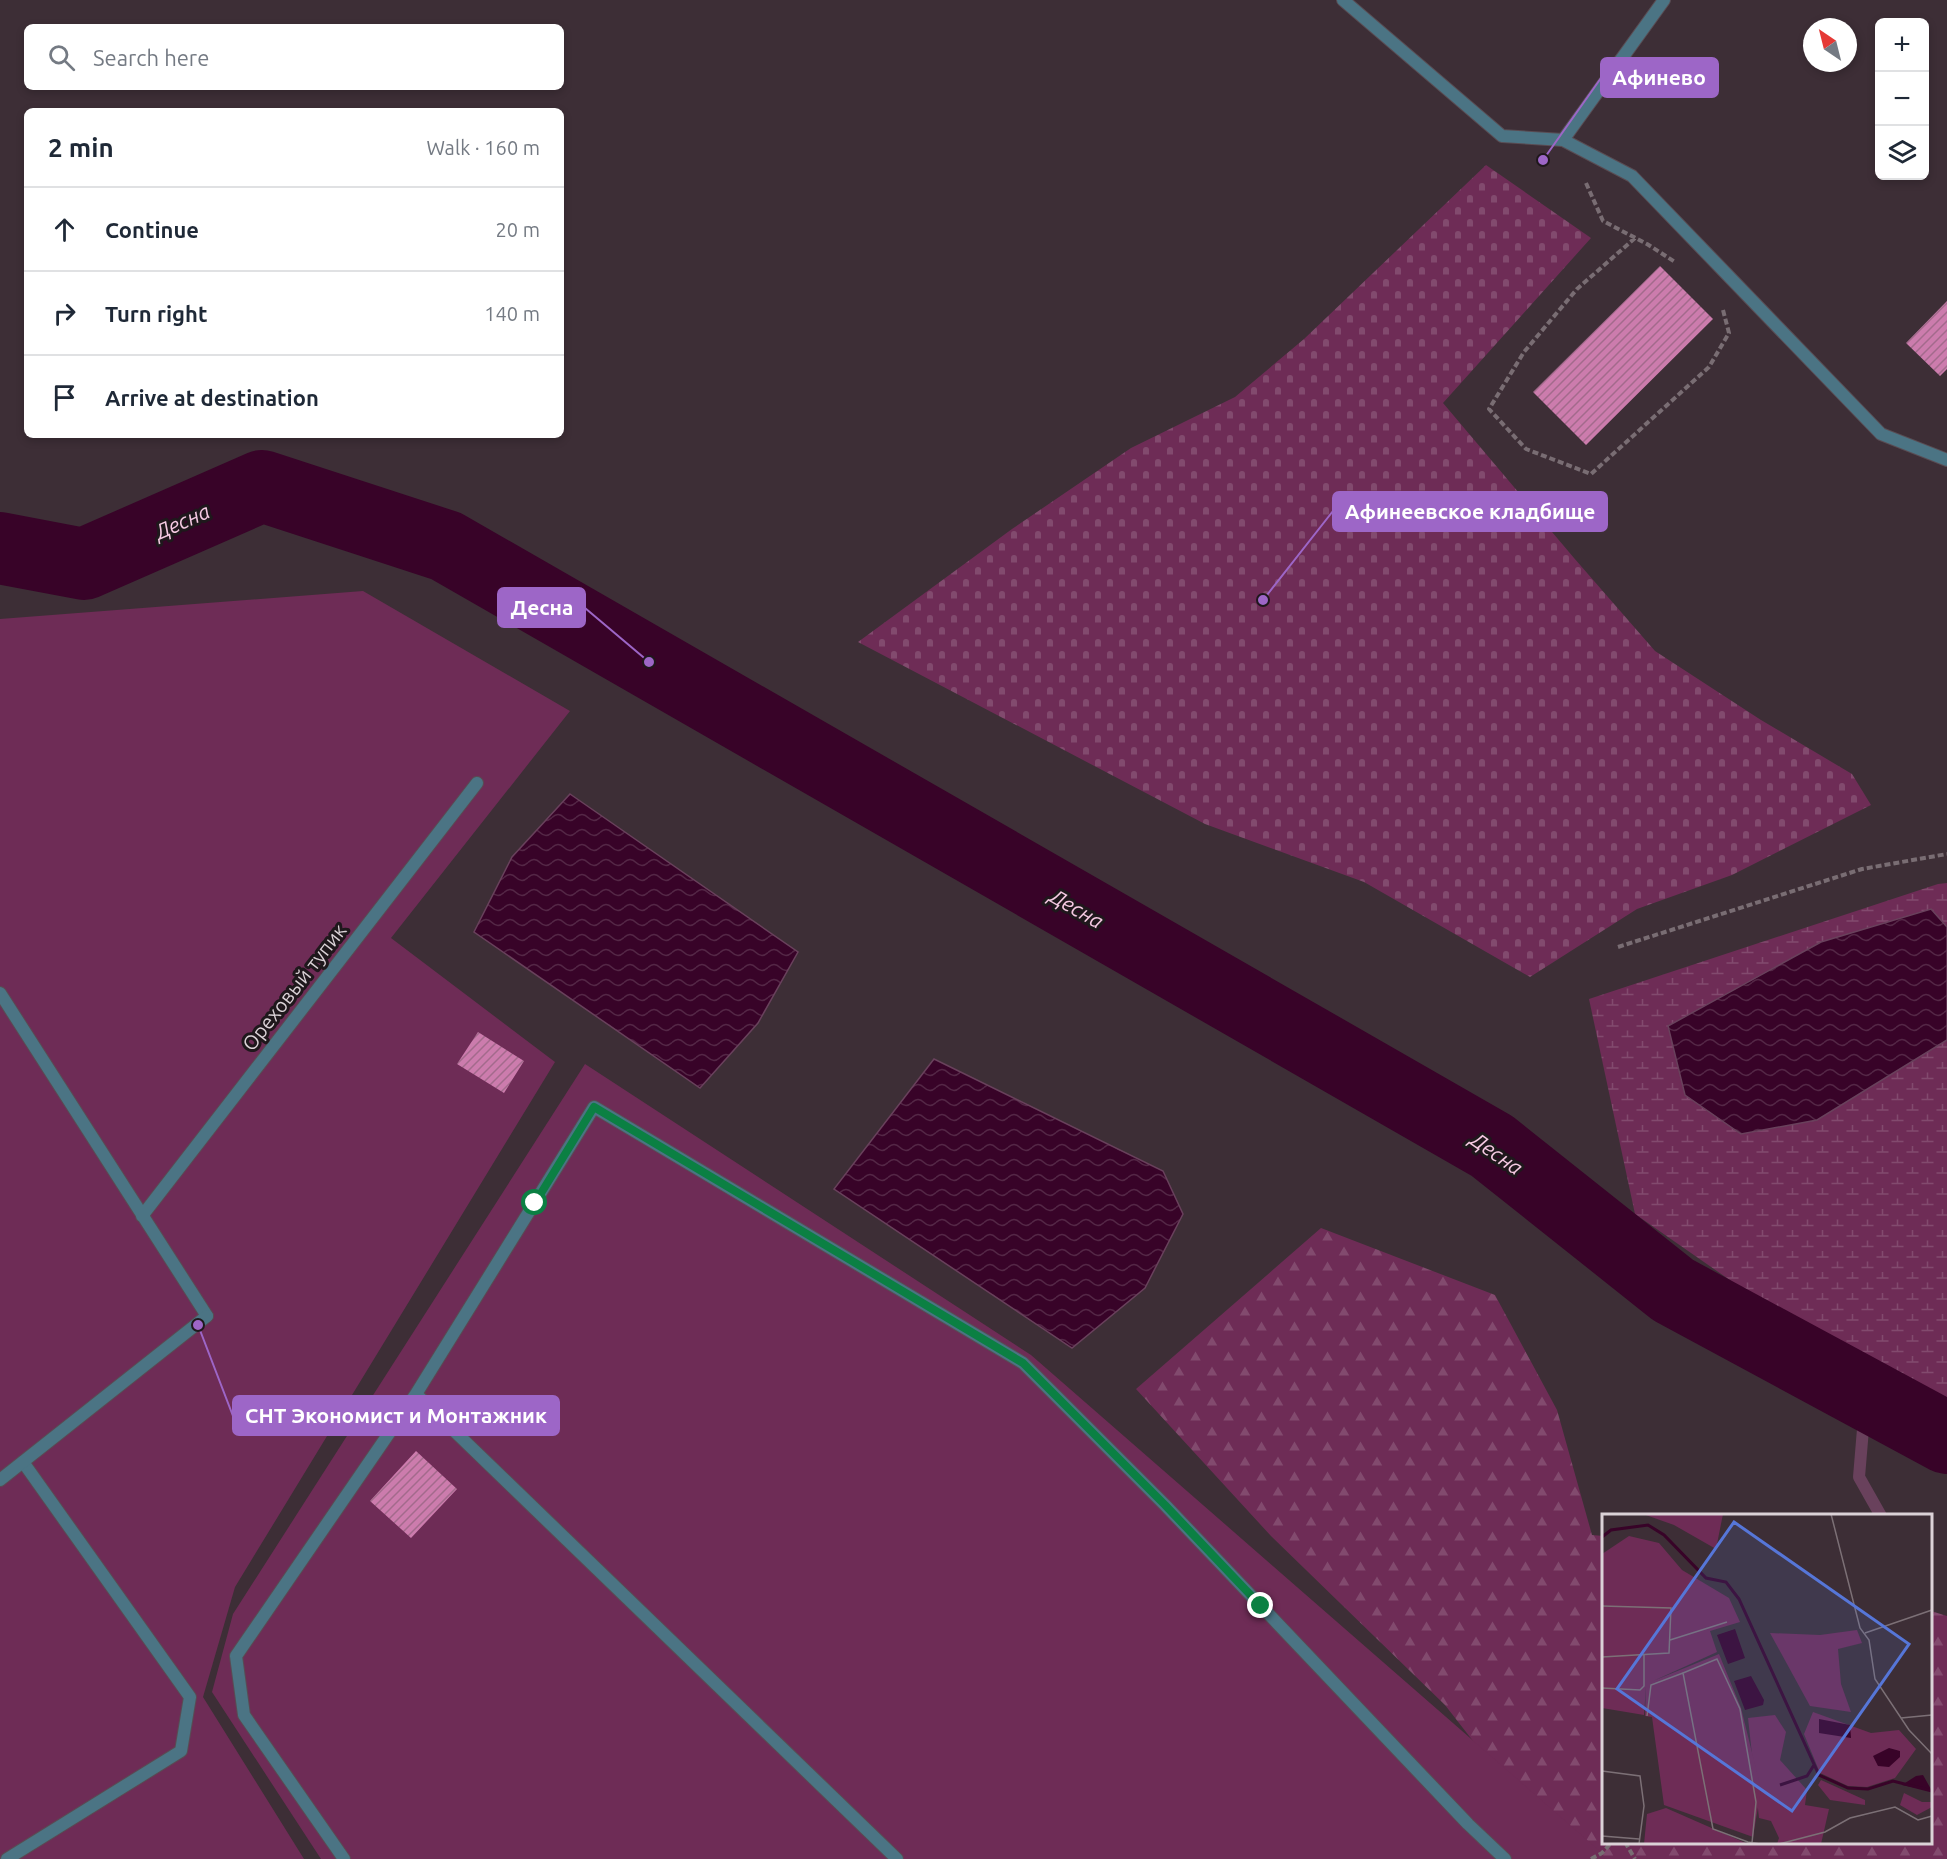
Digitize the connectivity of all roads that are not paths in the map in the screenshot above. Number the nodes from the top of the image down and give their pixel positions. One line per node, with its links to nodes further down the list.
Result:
1 (1343, 0): 3 (street)
2 (1664, 0): 3 (street)
3 (1563, 140): 4 (street)
4 (1947, 460)
5 (477, 783): 7 (street, Ореховый тупик)
6 (0, 993): 7 (street)
7 (142, 1216): 9 (street)
8 (416, 1394): 12 (street); 13 (street); 14 (street)
9 (23, 1462): 10 (street); 11 (street)
10 (0, 1480)
11 (7, 1859)
12 (344, 1859)
13 (897, 1859)
14 (1505, 1859)

